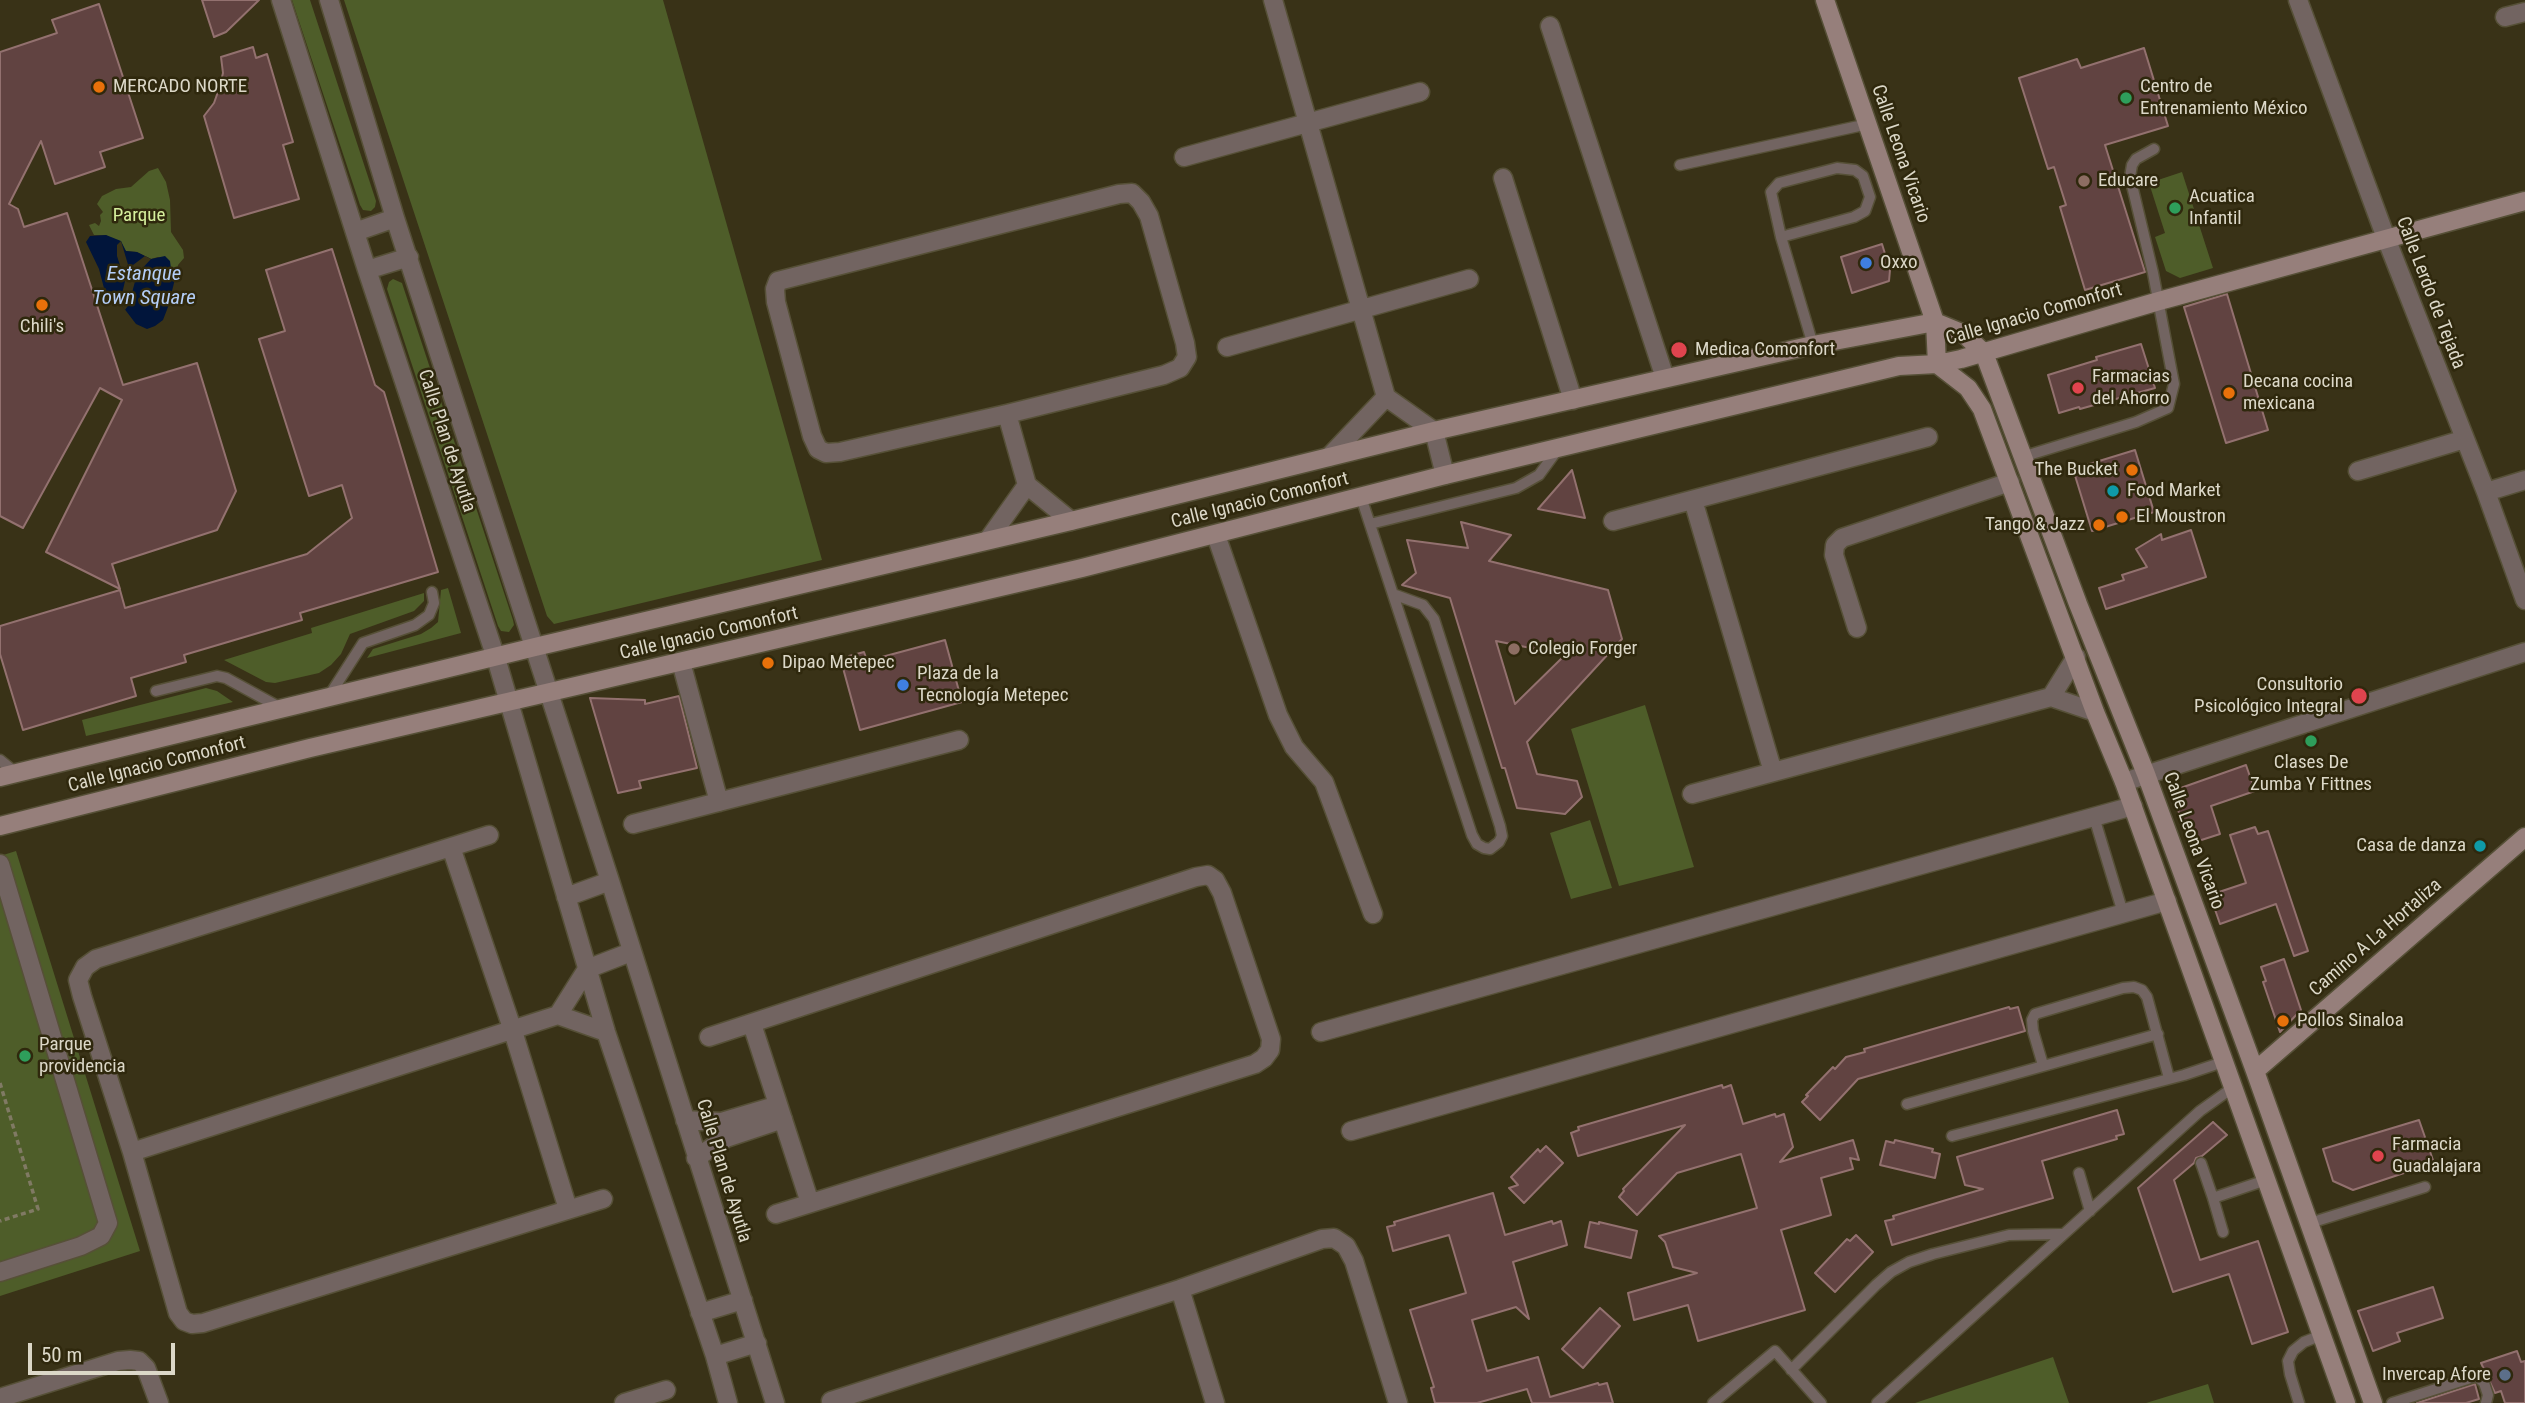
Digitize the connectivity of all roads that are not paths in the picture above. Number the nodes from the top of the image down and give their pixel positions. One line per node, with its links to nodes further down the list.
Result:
1 (281, 0): 18 (street, Calle Plan de Ayutla)
2 (329, 0): 17 (street, Calle Plan de Ayutla)
3 (1273, 0): 10 (street)
4 (1825, 0): 11 (main road, Calle Leona Vicario)
5 (2298, 0): 20 (street, Calle Lerdo de Tejada)
6 (2525, 12): 7 (street)
7 (2505, 17)
8 (1550, 26): 31 (street)
9 (1420, 92): 10 (street)
10 (1308, 123): 13 (street); 25 (street)
11 (1868, 124): 14 (lane); 26 (main road, Calle Leona Vicario)
12 (2154, 149): 24 (lane)
13 (1184, 157)
14 (1680, 165)
15 (1503, 178): 33 (street)
16 (2525, 201): 20 (main road, Calle Ignacio Comonfort)
17 (396, 218): 18 (street); 21 (street, Calle Plan de Ayutla)
18 (355, 232): 22 (street, Calle Plan de Ayutla)
19 (1782, 237): 19 (lane); 27 (lane)
20 (2386, 238): 24 (main road, Calle Ignacio Comonfort); 37 (street, Calle Lerdo de Tejada)
21 (409, 257): 22 (street); 60 (street, Calle Plan de Ayutla)
22 (367, 270): 63 (street, Calle Plan de Ayutla)
23 (1469, 279): 25 (street)
24 (2159, 301): 29 (main road, Calle Ignacio Comonfort); 40 (lane)
25 (1362, 310): 28 (street); 32 (street)
26 (1935, 322): 27 (main road, Calle Ignacio Comonfort); 29 (main road); 30 (main road, Calle Leona Vicario)
27 (1814, 345): 31 (main road, Calle Ignacio Comonfort)
28 (1227, 347)
29 (1984, 353): 30 (main road, Calle Ignacio Comonfort); 40 (main road, Calle Leona Vicario)
30 (1937, 363): 38 (main road, Calle Ignacio Comonfort); 44 (main road)
31 (1665, 378): 33 (main road, Calle Ignacio Comonfort)
32 (1386, 397): 35 (street); 39 (street)
33 (1573, 400): 35 (main road, Calle Ignacio Comonfort)
34 (1007, 414): 34 (street); 45 (street)
35 (1434, 431): 39 (main road, Calle Ignacio Comonfort); 42 (street)
36 (1928, 437): 48 (street)
37 (2465, 439): 41 (street); 46 (street, Calle Lerdo de Tejada)
38 (1559, 448): 42 (main road, Calle Ignacio Comonfort); 51 (lane)
39 (1329, 457): 49 (main road, Calle Ignacio Comonfort)
40 (2022, 457): 57 (main road, Calle Leona Vicario)
41 (2358, 471)
42 (1445, 475): 47 (main road, Calle Ignacio Comonfort)
43 (2525, 480): 46 (street)
44 (2010, 482): 58 (main road); 59 (street)
45 (1027, 485): 49 (street); 53 (street)
46 (2486, 492): 56 (street, Calle Lerdo de Tejada)
47 (1361, 497): 51 (lane); 52 (main road, Calle Ignacio Comonfort)
48 (1693, 500): 50 (street); 74 (street)
49 (1070, 521): 53 (main road, Calle Ignacio Comonfort)
50 (1614, 521)
51 (1370, 524): 55 (lane)
52 (1216, 535): 64 (main road, Calle Ignacio Comonfort); 92 (street)
53 (988, 540): 60 (main road, Calle Ignacio Comonfort)
54 (432, 592): 68 (lane)
55 (1393, 594): 55 (lane)
56 (2525, 600)
57 (2078, 604): 58 (main road); 75 (main road, Calle Leona Vicario)
58 (2059, 610): 62 (main road)
59 (1857, 628)
60 (534, 647): 63 (main road, Calle Ignacio Comonfort); 66 (street, Calle Plan de Ayutla)
61 (2525, 652): 75 (street)
62 (2076, 657): 67 (street); 71 (main road)
63 (496, 658): 68 (main road, Calle Ignacio Comonfort); 69 (street, Calle Plan de Ayutla)
64 (681, 662): 66 (main road, Calle Ignacio Comonfort); 79 (street)
65 (156, 691): 70 (lane)
66 (549, 692): 69 (main road, Calle Ignacio Comonfort); 88 (street, Calle Plan de Ayutla)
67 (2051, 697): 71 (street); 74 (street)
68 (327, 699): 70 (main road, Calle Ignacio Comonfort)
69 (509, 703): 83 (main road, Calle Ignacio Comonfort); 89 (street, Calle Plan de Ayutla)
70 (282, 709): 76 (main road, Calle Ignacio Comonfort)
71 (2095, 712): 77 (main road)
72 (959, 740): 79 (street)
73 (0, 760): 76 (lane)
74 (1773, 772): 78 (street)
75 (2146, 774): 77 (street); 104 (main road, Calle Leona Vicario)
76 (8, 775)
77 (2124, 782): 80 (main road)
78 (1692, 794)
79 (719, 802): 82 (street)
80 (2133, 806): 81 (street); 90 (main road)
81 (2094, 817): 91 (lane); 99 (street)
82 (633, 824)
83 (0, 826)
84 (489, 835): 86 (street)
85 (2525, 837): 104 (main road, Camino A La Hortaliza)
86 (451, 847): 97 (street); 113 (street)
87 (0, 864): 129 (street)
88 (610, 881): 89 (street); 93 (street, Calle Plan de Ayutla)
89 (566, 897): 94 (street, Calle Plan de Ayutla)
90 (2167, 901): 91 (street); 102 (main road)
91 (2123, 913): 111 (street)
92 (1373, 914)
93 (631, 952): 94 (street); 109 (street, Calle Plan de Ayutla)
94 (587, 969): 95 (street); 98 (street, Calle Plan de Ayutla)
95 (558, 1015): 97 (street); 98 (street)
96 (752, 1024): 101 (street); 108 (street); 121 (street)
97 (512, 1028): 113 (street); 122 (street)
98 (606, 1032): 133 (street, Calle Plan de Ayutla)
99 (1321, 1032)
100 (2158, 1034): 103 (lane); 103 (lane); 105 (lane)
101 (709, 1037)
102 (2226, 1061): 105 (lane); 106 (main road)
103 (2043, 1065): 107 (lane)
104 (2255, 1071): 125 (main road, Calle Leona Vicario)
105 (2169, 1079): 112 (lane)
106 (2235, 1086): 117 (main road); 123 (lane)
107 (1907, 1104)
108 (780, 1112): 110 (street); 121 (street)
109 (685, 1119): 110 (street); 114 (street, Calle Plan de Ayutla)
110 (724, 1130): 114 (street)
111 (1351, 1131)
112 (1952, 1136)
113 (132, 1152): 122 (street)
114 (696, 1158): 132 (street, Calle Plan de Ayutla)
115 (2201, 1163): 119 (lane)
116 (2079, 1173): 123 (lane)
117 (2266, 1180): 119 (lane); 130 (main road)
118 (2425, 1187): 125 (lane)
119 (2213, 1198): 126 (lane)
120 (603, 1199): 122 (street)
121 (810, 1203): 124 (street)
122 (568, 1209)
123 (2090, 1211): 127 (lane)
124 (776, 1214)
125 (2310, 1223): 128 (main road, Calle Leona Vicario)
126 (2224, 1232)
127 (2062, 1234): 137 (lane); 150 (lane)
128 (2324, 1264): 130 (main road); 153 (main road, Calle Leona Vicario)
129 (0, 1272)
130 (2299, 1272): 134 (main road)
131 (1180, 1289): 139 (street); 146 (street); 147 (street)
132 (743, 1300): 133 (street); 135 (street, Calle Plan de Ayutla)
133 (700, 1313): 136 (street, Calle Plan de Ayutla)
134 (2322, 1335): 151 (lane); 152 (main road)
135 (757, 1343): 136 (street); 145 (street, Calle Plan de Ayutla)
136 (715, 1356): 144 (street, Calle Plan de Ayutla)
137 (1791, 1370): 148 (lane); 149 (lane)
138 (666, 1390): 143 (street)
139 (883, 1395): 141 (street)
140 (0, 1398): 142 (street)
141 (831, 1401)
142 (159, 1403)
143 (624, 1403)
144 (728, 1403)
145 (775, 1403)
146 (1215, 1403)
147 (1398, 1403)
148 (1713, 1403)
149 (1821, 1403)
150 (1877, 1403)
151 (2299, 1403)
152 (2346, 1403)
153 (2373, 1403)
154 (2392, 1403): 155 (lane)
155 (2486, 1403)

